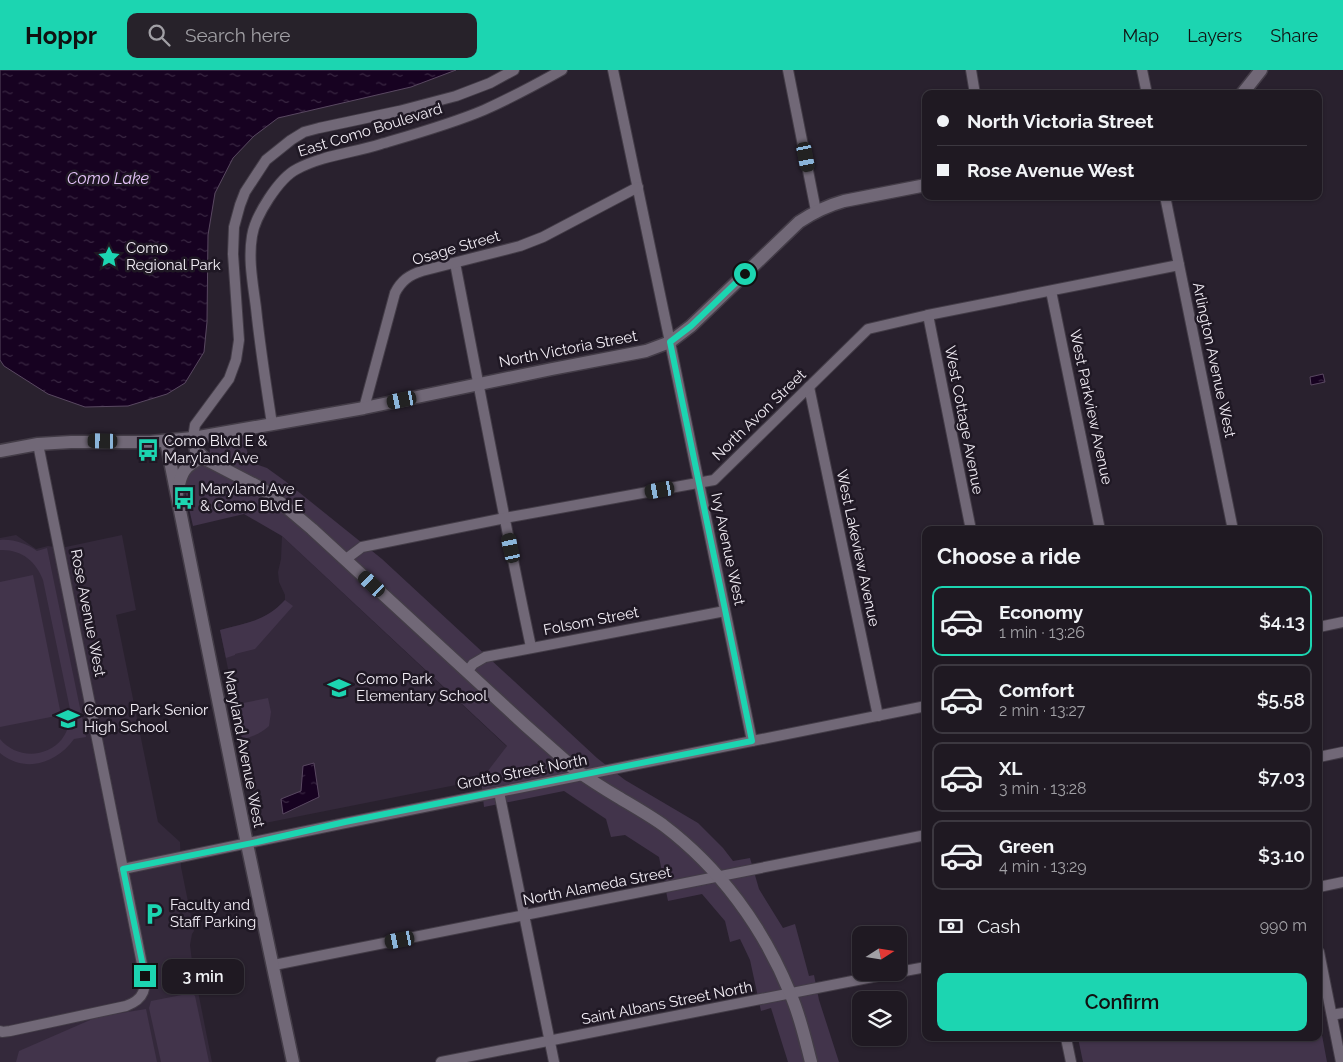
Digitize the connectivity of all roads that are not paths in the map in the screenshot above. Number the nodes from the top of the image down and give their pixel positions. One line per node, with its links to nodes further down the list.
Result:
1 (514, 70): 24 (street)
2 (562, 70): 23 (street, East Como Boulevard)
3 (613, 70): 12 (street, Ivy Avenue West)
4 (788, 70): 14 (street)
5 (970, 70): 8 (street)
6 (1142, 70): 9 (street)
7 (1260, 70): 10 (street)
8 (974, 90)
9 (1146, 90)
10 (1245, 90)
11 (922, 186): 14 (street, North Victoria Street)
12 (638, 187): 15 (street, Osage Street); 19 (street, Ivy Avenue West)
13 (1166, 200): 16 (street, Arlington Avenue West)
14 (816, 211): 19 (street, North Victoria Street)
15 (455, 263): 20 (street); 22 (street, Osage Street)
16 (1179, 265): 17 (street, North Avon Street); 34 (street, Arlington Avenue West)
17 (1051, 291): 18 (street, North Avon Street); 33 (street, West Parkview Avenue)
18 (928, 315): 21 (street, North Avon Street); 32 (street, West Cottage Avenue)
19 (670, 342): 20 (street, North Victoria Street); 29 (street, Ivy Avenue West)
20 (479, 384): 22 (street, North Victoria Street); 31 (street)
21 (809, 387): 29 (street, North Avon Street); 42 (street, West Lakeview Avenue)
22 (364, 408): 23 (street, North Victoria Street)
23 (272, 424): 24 (street, North Victoria Street)
24 (193, 438): 25 (street, North Victoria Street); 28 (street)
25 (166, 441): 26 (street); 30 (street, Maryland Avenue West)
26 (38, 444): 27 (street); 50 (street, Rose Avenue West)
27 (0, 451)
28 (203, 457): 30 (street); 35 (street)
29 (698, 483): 31 (street, North Avon Street); 36 (street, Ivy Avenue West)
30 (177, 495): 49 (street, Maryland Avenue West)
31 (505, 518): 35 (street, North Avon Street); 39 (street)
32 (970, 526)
33 (1099, 526)
34 (1232, 526)
35 (346, 559): 40 (street)
36 (725, 611): 39 (street, Folsom Street); 43 (street, Ivy Avenue West)
37 (1343, 622): 38 (street)
38 (1322, 626)
39 (531, 647): 40 (street, Folsom Street)
40 (467, 672): 46 (street)
41 (922, 707): 42 (street, Grotto Street North)
42 (878, 716): 43 (street, Grotto Street North)
43 (752, 741): 46 (street, Grotto Street North)
44 (1343, 752): 45 (street)
45 (1322, 756)
46 (582, 775): 47 (street, Grotto Street North); 51 (street)
47 (499, 792): 49 (street, Grotto Street North); 54 (street)
48 (922, 836): 51 (street, North Alameda Street)
49 (247, 844): 50 (street, Grotto Street North); 55 (street, Maryland Avenue West)
50 (123, 869): 63 (street, Rose Avenue West)
51 (720, 877): 54 (street, North Alameda Street); 60 (street)
52 (1343, 882): 53 (street)
53 (1322, 886)
54 (524, 915): 55 (street, North Alameda Street); 64 (street)
55 (274, 965): 66 (street, Maryland Avenue West)
56 (1322, 967): 62 (street)
57 (922, 968): 58 (street, Saint Albans Street North)
58 (908, 970)
59 (854, 981): 60 (street, Saint Albans Street North)
60 (791, 994): 64 (street, Saint Albans Street North); 69 (street)
61 (1343, 1013): 62 (street)
62 (1332, 1015): 71 (street)
63 (0, 1031)
64 (549, 1040): 67 (street, Saint Albans Street North); 68 (street)
65 (1067, 1041): 70 (street)
66 (294, 1062)
67 (441, 1062)
68 (554, 1062)
69 (811, 1062)
70 (1071, 1062)
71 (1341, 1062)

